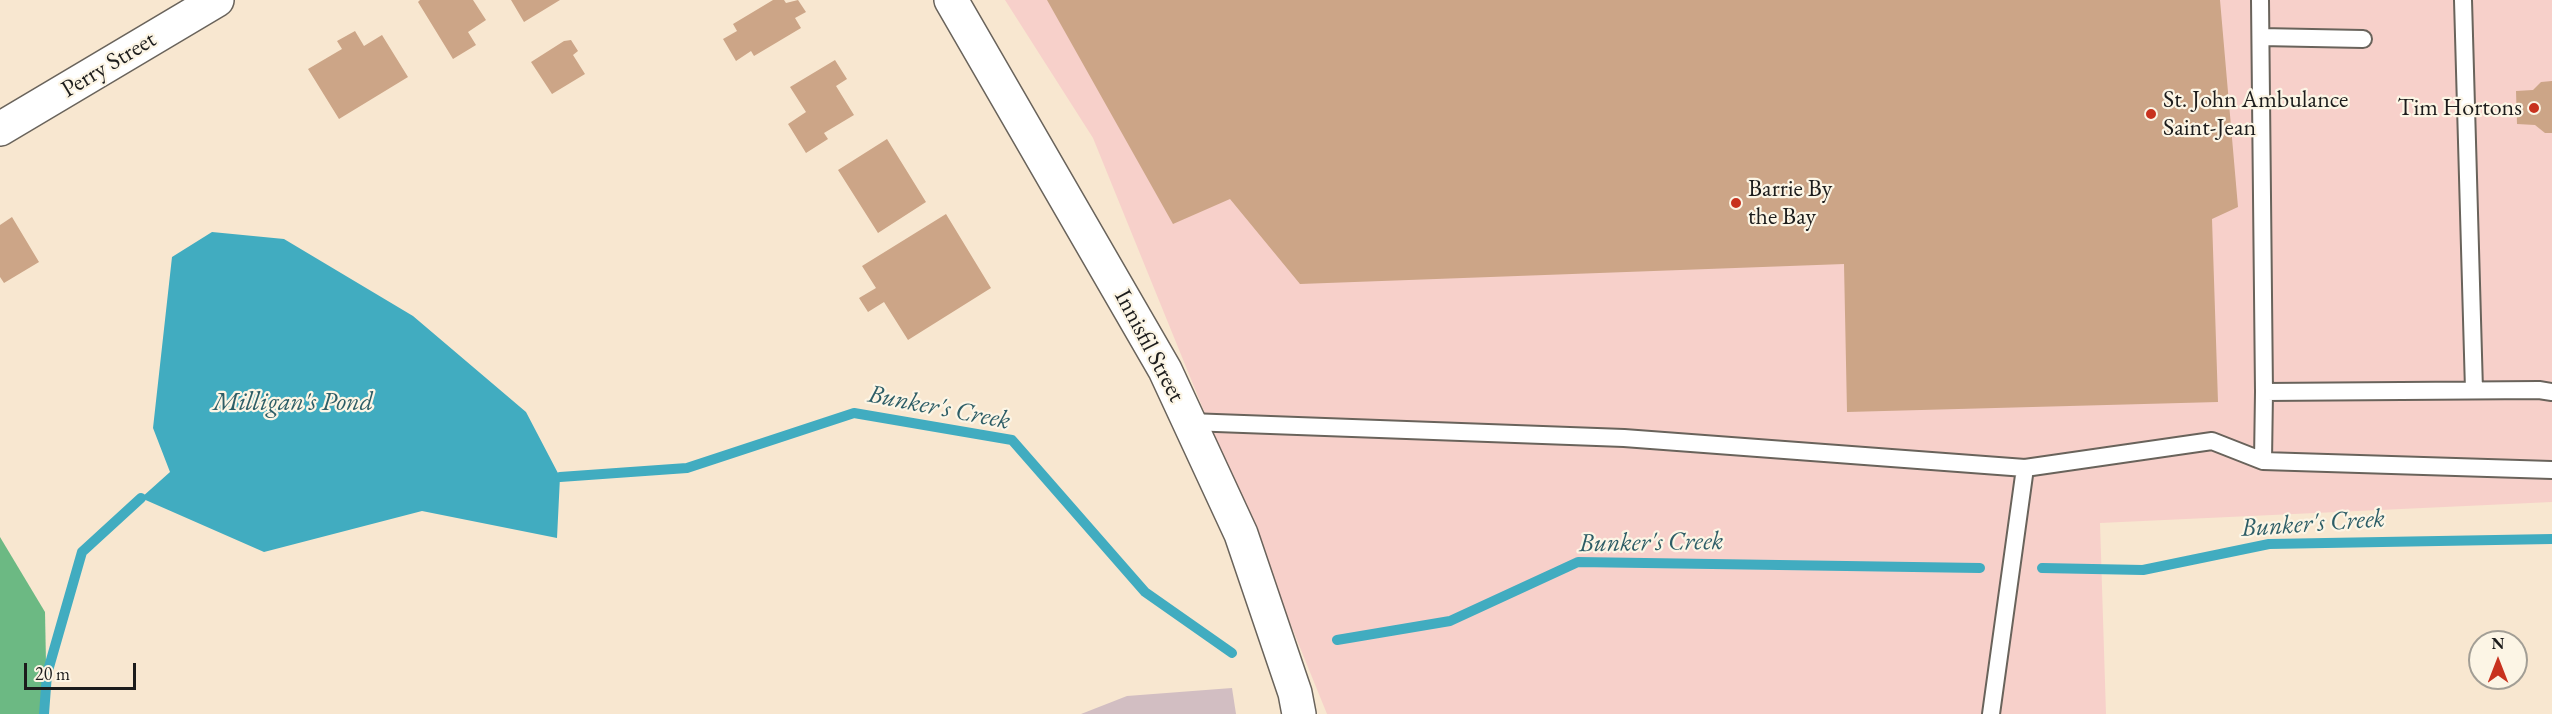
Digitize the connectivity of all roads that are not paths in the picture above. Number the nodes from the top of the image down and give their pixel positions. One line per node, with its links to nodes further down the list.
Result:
1 (951, 0): 11 (street, Innisfil Street)
2 (2260, 0): 5 (lane)
3 (2463, 0): 8 (lane)
4 (199, 5): 7 (street, Perry Street)
5 (2261, 38): 6 (lane); 9 (lane)
6 (2363, 39)
7 (0, 129)
8 (2474, 390): 9 (lane); 10 (lane)
9 (2264, 392): 12 (lane)
10 (2552, 392)
11 (1189, 422): 13 (lane); 15 (street, Innisfil Street)
12 (2263, 461): 13 (lane); 14 (lane)
13 (2025, 468): 16 (lane)
14 (2552, 470)
15 (1299, 714)
16 (1991, 714)

